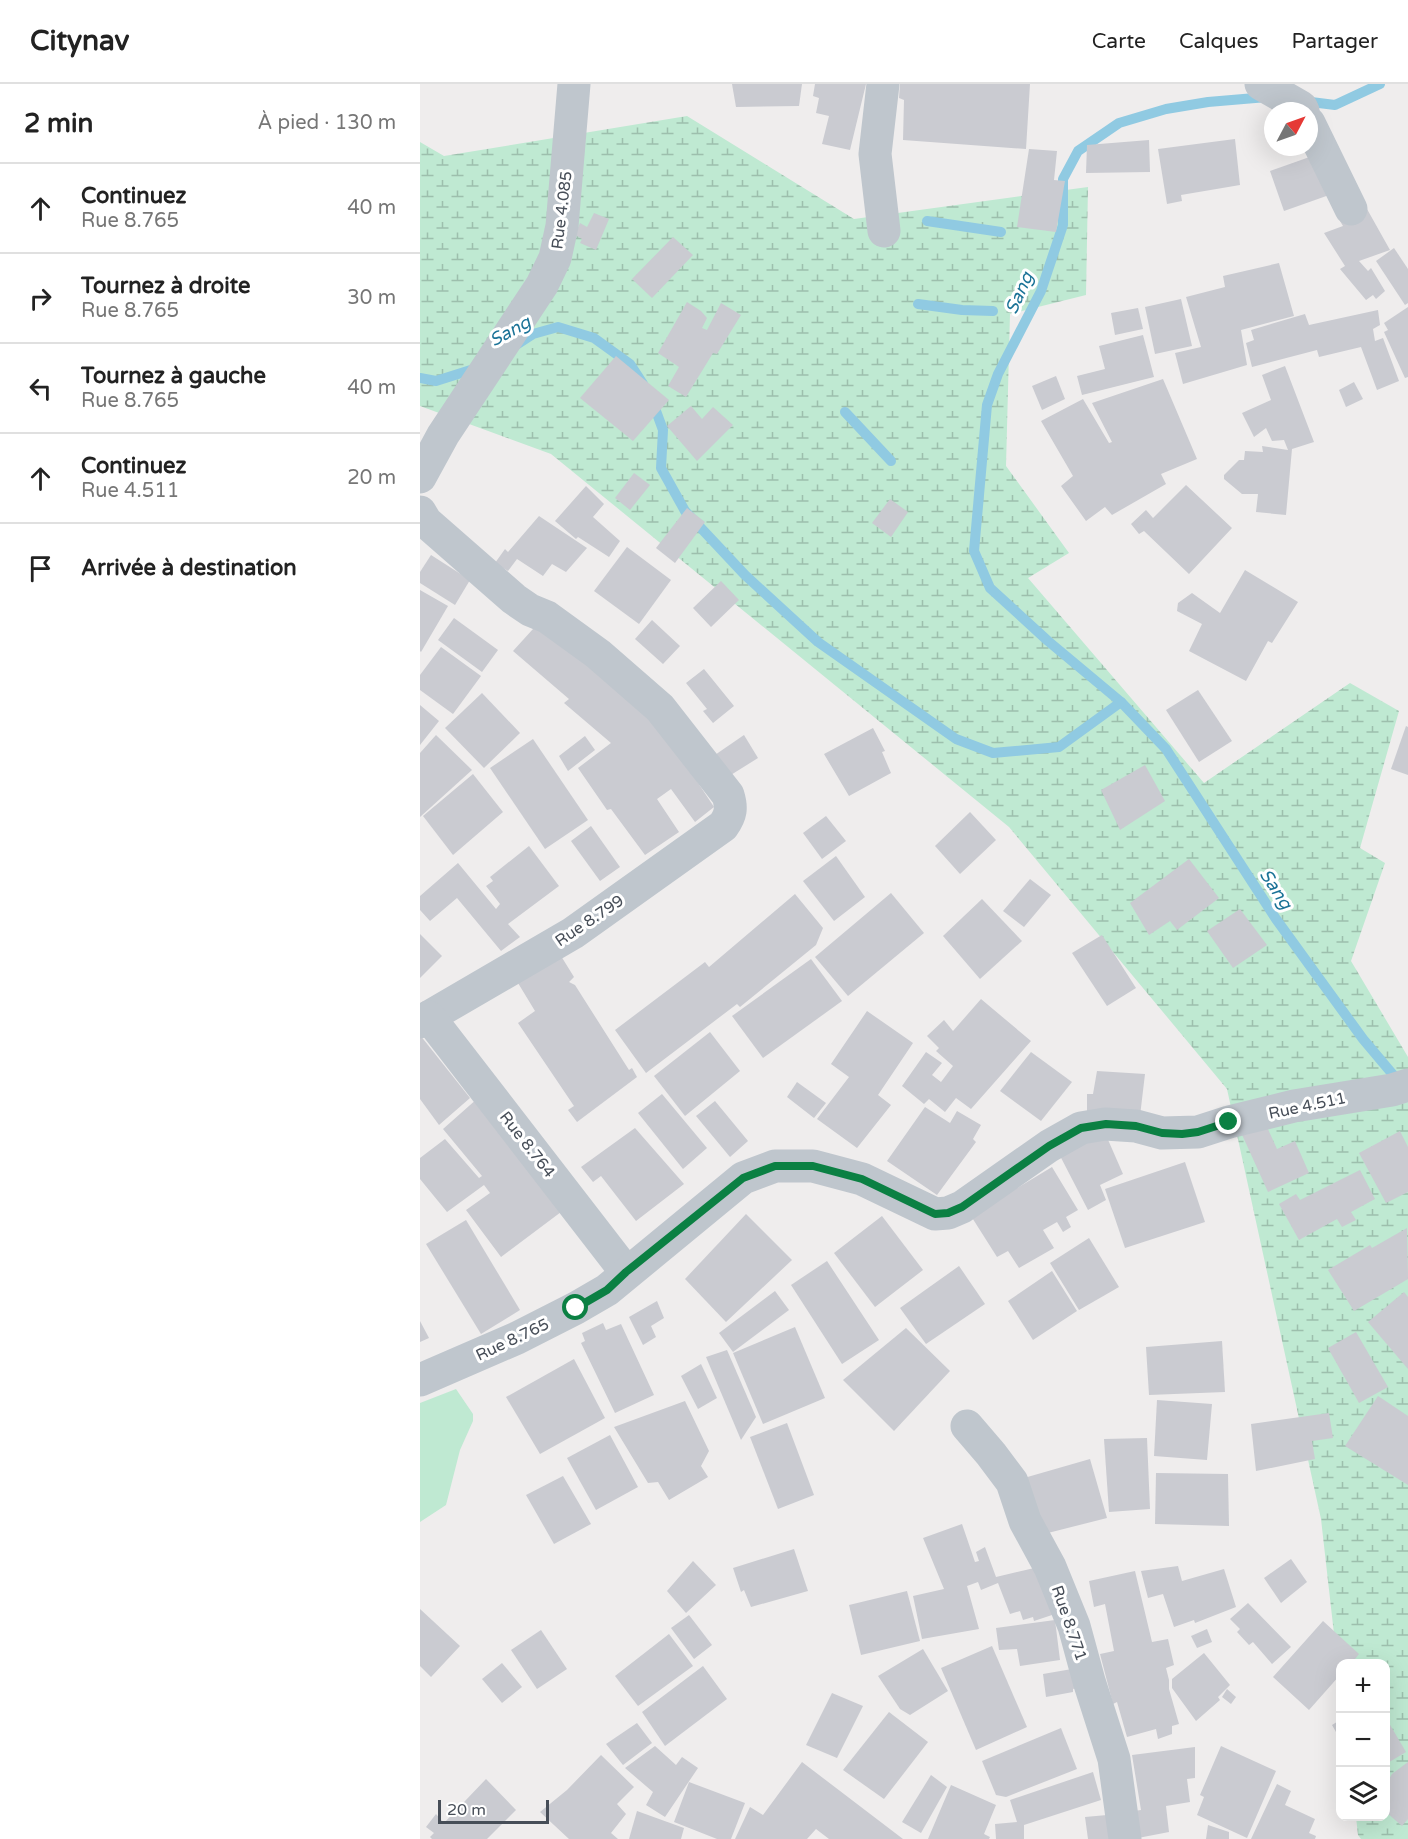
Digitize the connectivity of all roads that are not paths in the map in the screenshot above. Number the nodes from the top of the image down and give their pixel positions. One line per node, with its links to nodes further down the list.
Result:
1 (574, 84): 8 (street, Rue 4.085)
2 (883, 84): 7 (street)
3 (1261, 84): 4 (street)
4 (1294, 102)
5 (1318, 141): 6 (street)
6 (1351, 209)
7 (884, 231)
8 (420, 477)
9 (422, 523): 10 (street, Rue 8.799)
10 (424, 1019): 13 (street, Rue 8.764)
11 (1408, 1085): 12 (street, Rue 4.511)
12 (1136, 1126): 13 (street, Rue 8.765)
13 (626, 1272): 14 (street, Rue 8.765)
14 (420, 1380)
15 (967, 1426): 16 (street, Rue 8.771)
16 (1125, 1839)

